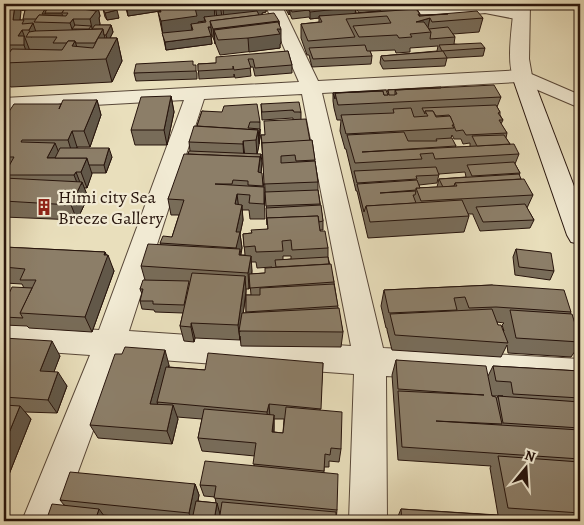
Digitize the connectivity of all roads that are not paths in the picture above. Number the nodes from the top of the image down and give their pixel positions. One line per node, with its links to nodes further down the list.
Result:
1 (273, 4): 7 (street)
2 (464, 4): 3 (street)
3 (484, 8): 4 (street); 5 (street)
4 (522, 10): 8 (street)
5 (391, 18)
6 (304, 24): 7 (street)
7 (284, 25): 9 (street)
8 (522, 76): 9 (street); 11 (street); 13 (street)
9 (311, 88): 10 (street); 16 (street)
10 (196, 94): 12 (street); 15 (street)
11 (580, 102)
12 (4, 104)
13 (580, 235)
14 (4, 336): 15 (street)
15 (110, 343): 16 (street); 18 (street)
16 (370, 362): 17 (street); 19 (street)
17 (580, 373)
18 (41, 521)
19 (368, 521)

